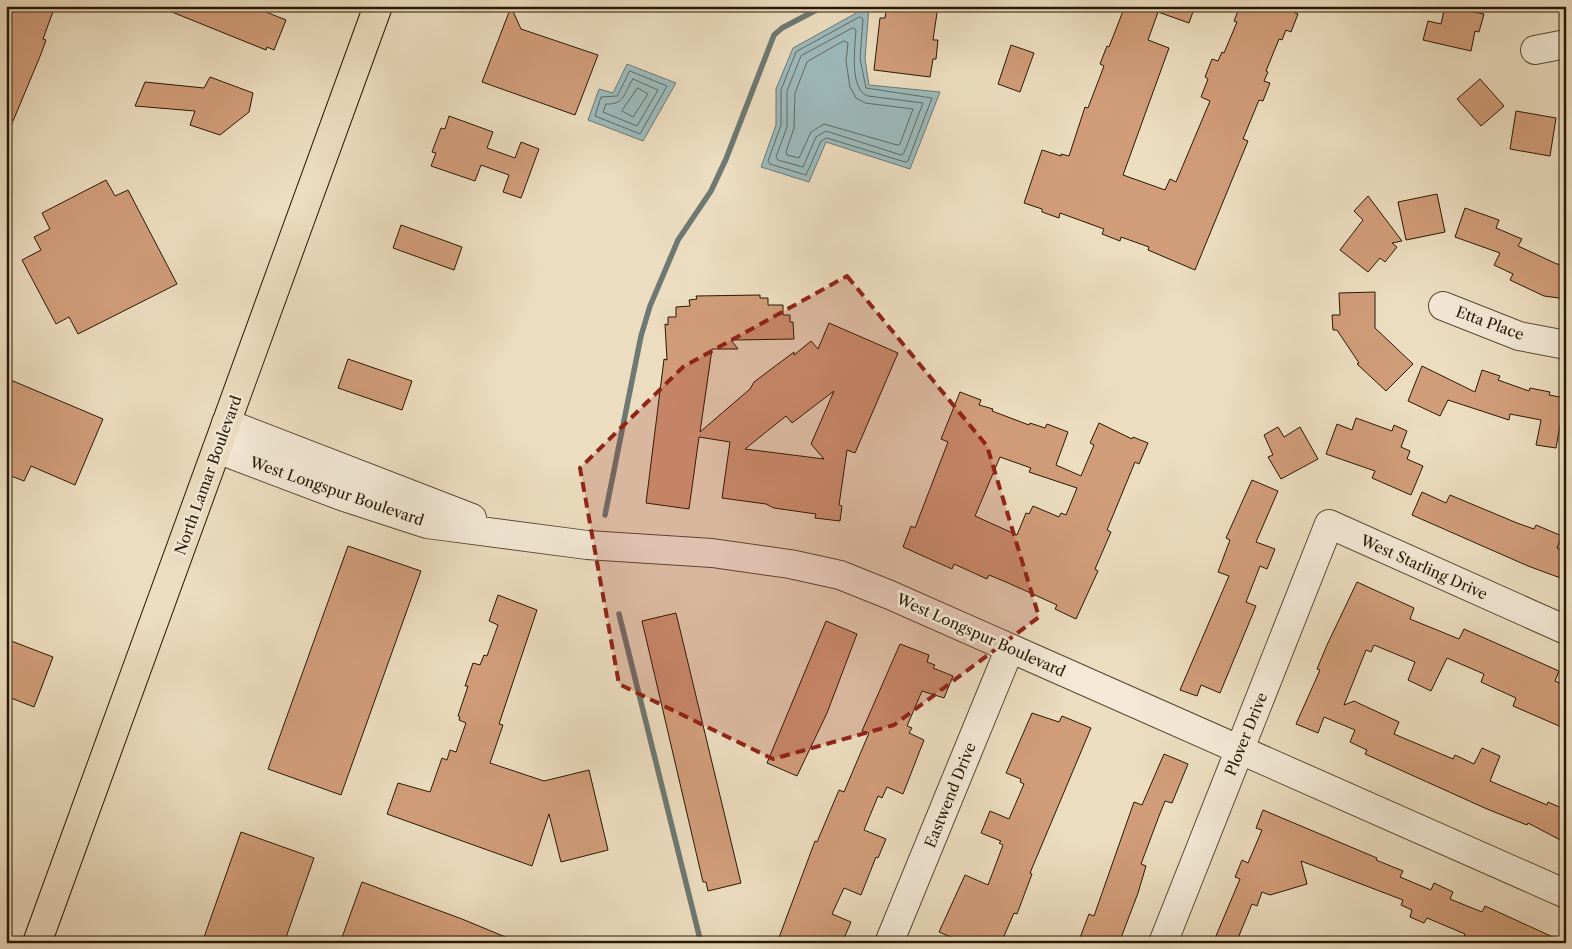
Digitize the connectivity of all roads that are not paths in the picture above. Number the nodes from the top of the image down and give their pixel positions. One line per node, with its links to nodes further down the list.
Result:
1 (378, 6): 6 (main road, North Lamar Boulevard)
2 (1566, 44): 3 (street)
3 (1535, 50)
4 (1443, 306): 5 (street, Etta Place)
5 (1566, 344)
6 (226, 423): 7 (main road, North Lamar Boulevard); 9 (street, West Longspur Boulevard)
7 (217, 449): 9 (street, West Longspur Boulevard); 14 (main road, North Lamar Boulevard)
8 (1329, 524): 10 (street, West Starling Drive); 12 (street, Plover Drive)
9 (518, 535): 11 (street, West Longspur Boulevard)
10 (1566, 630)
11 (1010, 648): 12 (street, West Longspur Boulevard); 15 (street, Eastwend Drive)
12 (1241, 749): 13 (street, West Longspur Boulevard); 16 (street, Plover Drive)
13 (1566, 894)
14 (37, 943)
15 (889, 943)
16 (1163, 943)

